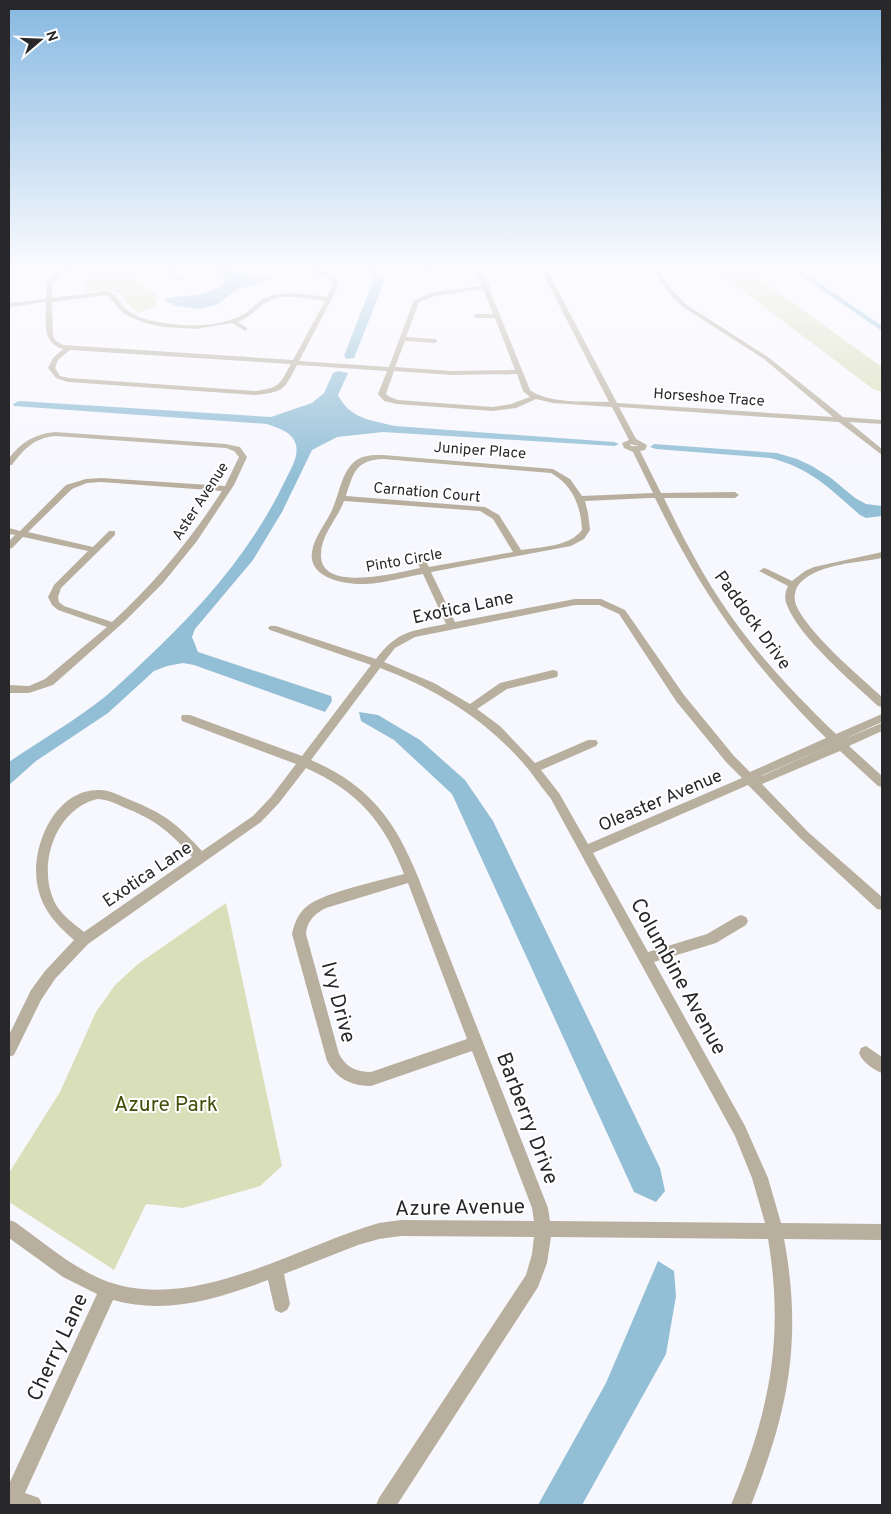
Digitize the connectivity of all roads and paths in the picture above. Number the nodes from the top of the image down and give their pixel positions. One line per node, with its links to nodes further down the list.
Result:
1 (51, 337): 8 (street)
2 (309, 337): 9 (street)
3 (506, 337): 11 (street)
4 (579, 337): 13 (street, Paddock Drive)
5 (735, 337): 14 (street)
6 (401, 339): 7 (street); 10 (street)
7 (435, 341)
8 (68, 348): 9 (street); 9 (street)
9 (295, 363): 10 (street)
10 (390, 369): 11 (street); 12 (street)
11 (520, 372): 12 (street)
12 (535, 397): 13 (street, Horseshoe Trace)
13 (614, 405): 14 (street, Horseshoe Trace); 21 (street, Paddock Drive)
14 (841, 420): 15 (street, Horseshoe Trace); 16 (street)
15 (882, 422)
16 (882, 453)
17 (366, 459): 22 (street, Pinto Circle); 23 (street, Juniper Place)
18 (9, 463): 19 (street, Aster Avenue)
19 (227, 489): 26 (street); 35 (street, Aster Avenue)
20 (735, 495): 21 (street)
21 (659, 496): 23 (street); 46 (street, Paddock Drive)
22 (342, 498): 29 (street, Carnation Court); 32 (street, Pinto Circle)
23 (580, 501): 29 (street, Pinto Circle)
24 (9, 532): 26 (street)
25 (112, 532): 28 (street)
26 (22, 534): 27 (street); 28 (street)
27 (9, 546)
28 (95, 550): 35 (street)
29 (518, 553): 32 (street, Pinto Circle)
30 (882, 556): 34 (street)
31 (420, 558): 32 (street)
32 (426, 570): 36 (street)
33 (764, 571): 34 (street)
34 (793, 585): 41 (street)
35 (114, 626): 40 (street, Aster Avenue)
36 (452, 626): 38 (street, Exotica Lane); 50 (street, Exotica Lane)
37 (273, 628): 38 (street, Columbine Avenue)
38 (378, 663): 42 (street, Columbine Avenue); 48 (street, Exotica Lane)
39 (553, 674): 42 (street)
40 (9, 689)
41 (882, 703)
42 (471, 708): 49 (street, Columbine Avenue)
43 (186, 718): 48 (street, Barberry Drive)
44 (882, 718): 46 (street, Oleaster Avenue)
45 (882, 728): 46 (street, Oleaster Avenue)
46 (838, 742): 50 (street, Oleaster Avenue); 51 (street, Paddock Drive)
47 (592, 743): 49 (street)
48 (304, 762): 53 (street, Exotica Lane); 54 (street, Barberry Drive)
49 (534, 768): 52 (street, Columbine Avenue)
50 (749, 780): 52 (street, Oleaster Avenue); 55 (street, Exotica Lane)
51 (882, 783)
52 (585, 851): 58 (street, Columbine Avenue)
53 (201, 858): 57 (street, Exotica Lane); 57 (street)
54 (412, 877): 59 (street, Barberry Drive); 59 (street, Ivy Drive)
55 (882, 905)
56 (741, 921): 58 (street)
57 (83, 940): 60 (street, Exotica Lane)
58 (646, 959): 65 (street, Columbine Avenue)
59 (476, 1043): 64 (street, Barberry Drive)
60 (9, 1050)
61 (866, 1053): 62 (street)
62 (882, 1066)
63 (9, 1228): 68 (street, Azure Avenue)
64 (543, 1229): 65 (street, Azure Avenue); 67 (street, Azure Avenue); 72 (street, Barberry Drive)
65 (776, 1231): 66 (street, Azure Avenue); 73 (street, Columbine Avenue)
66 (882, 1232)
67 (274, 1269): 68 (street, Azure Avenue); 69 (street)
68 (108, 1290): 70 (street, Cherry Lane)
69 (281, 1304)
70 (10, 1500): 71 (street)
71 (32, 1505)
72 (386, 1505)
73 (741, 1505)

